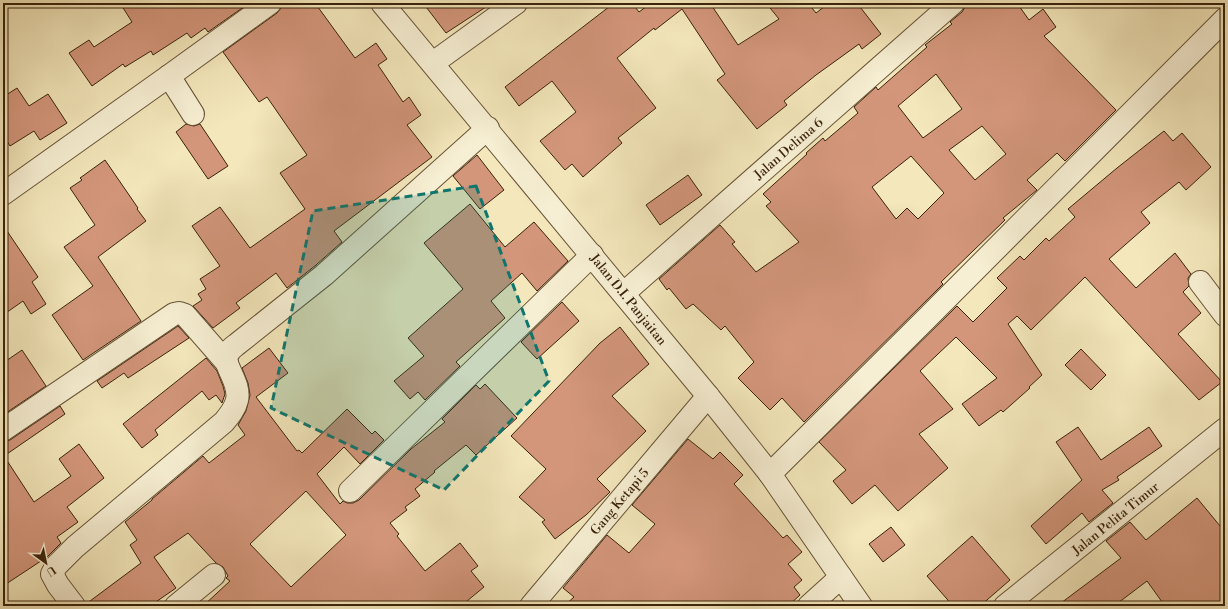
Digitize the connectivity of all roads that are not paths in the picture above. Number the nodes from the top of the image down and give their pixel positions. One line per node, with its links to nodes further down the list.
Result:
1 (270, 3): 7 (street)
2 (382, 3): 6 (street, Jalan D.I. Panjaitan)
3 (516, 3): 6 (street)
4 (953, 3): 13 (street, Jalan Delima 6)
5 (1225, 19): 19 (street)
6 (433, 63): 9 (street, Jalan D.I. Panjaitan)
7 (169, 76): 8 (street); 10 (street)
8 (193, 114)
9 (488, 128): 11 (street, Jalan D.I. Panjaitan); 15 (street)
10 (3, 194)
11 (592, 255): 13 (street, Jalan D.I. Panjaitan); 20 (street)
12 (1200, 282): 14 (street)
13 (624, 293): 16 (street, Jalan D.I. Panjaitan)
14 (1225, 315)
15 (227, 363): 18 (street); 23 (street)
16 (708, 396): 19 (street, Jalan D.I. Panjaitan); 25 (street, Gang Ketapi 5)
17 (1225, 429): 28 (street, Jalan Pelita Timur)
18 (3, 430)
19 (770, 474): 22 (street, Jalan D.I. Panjaitan)
20 (350, 491)
21 (214, 575): 24 (street)
22 (841, 577): 26 (street); 27 (street, Jalan D.I. Panjaitan)
23 (74, 606)
24 (176, 606)
25 (531, 606)
26 (809, 606)
27 (861, 606)
28 (1005, 606)

